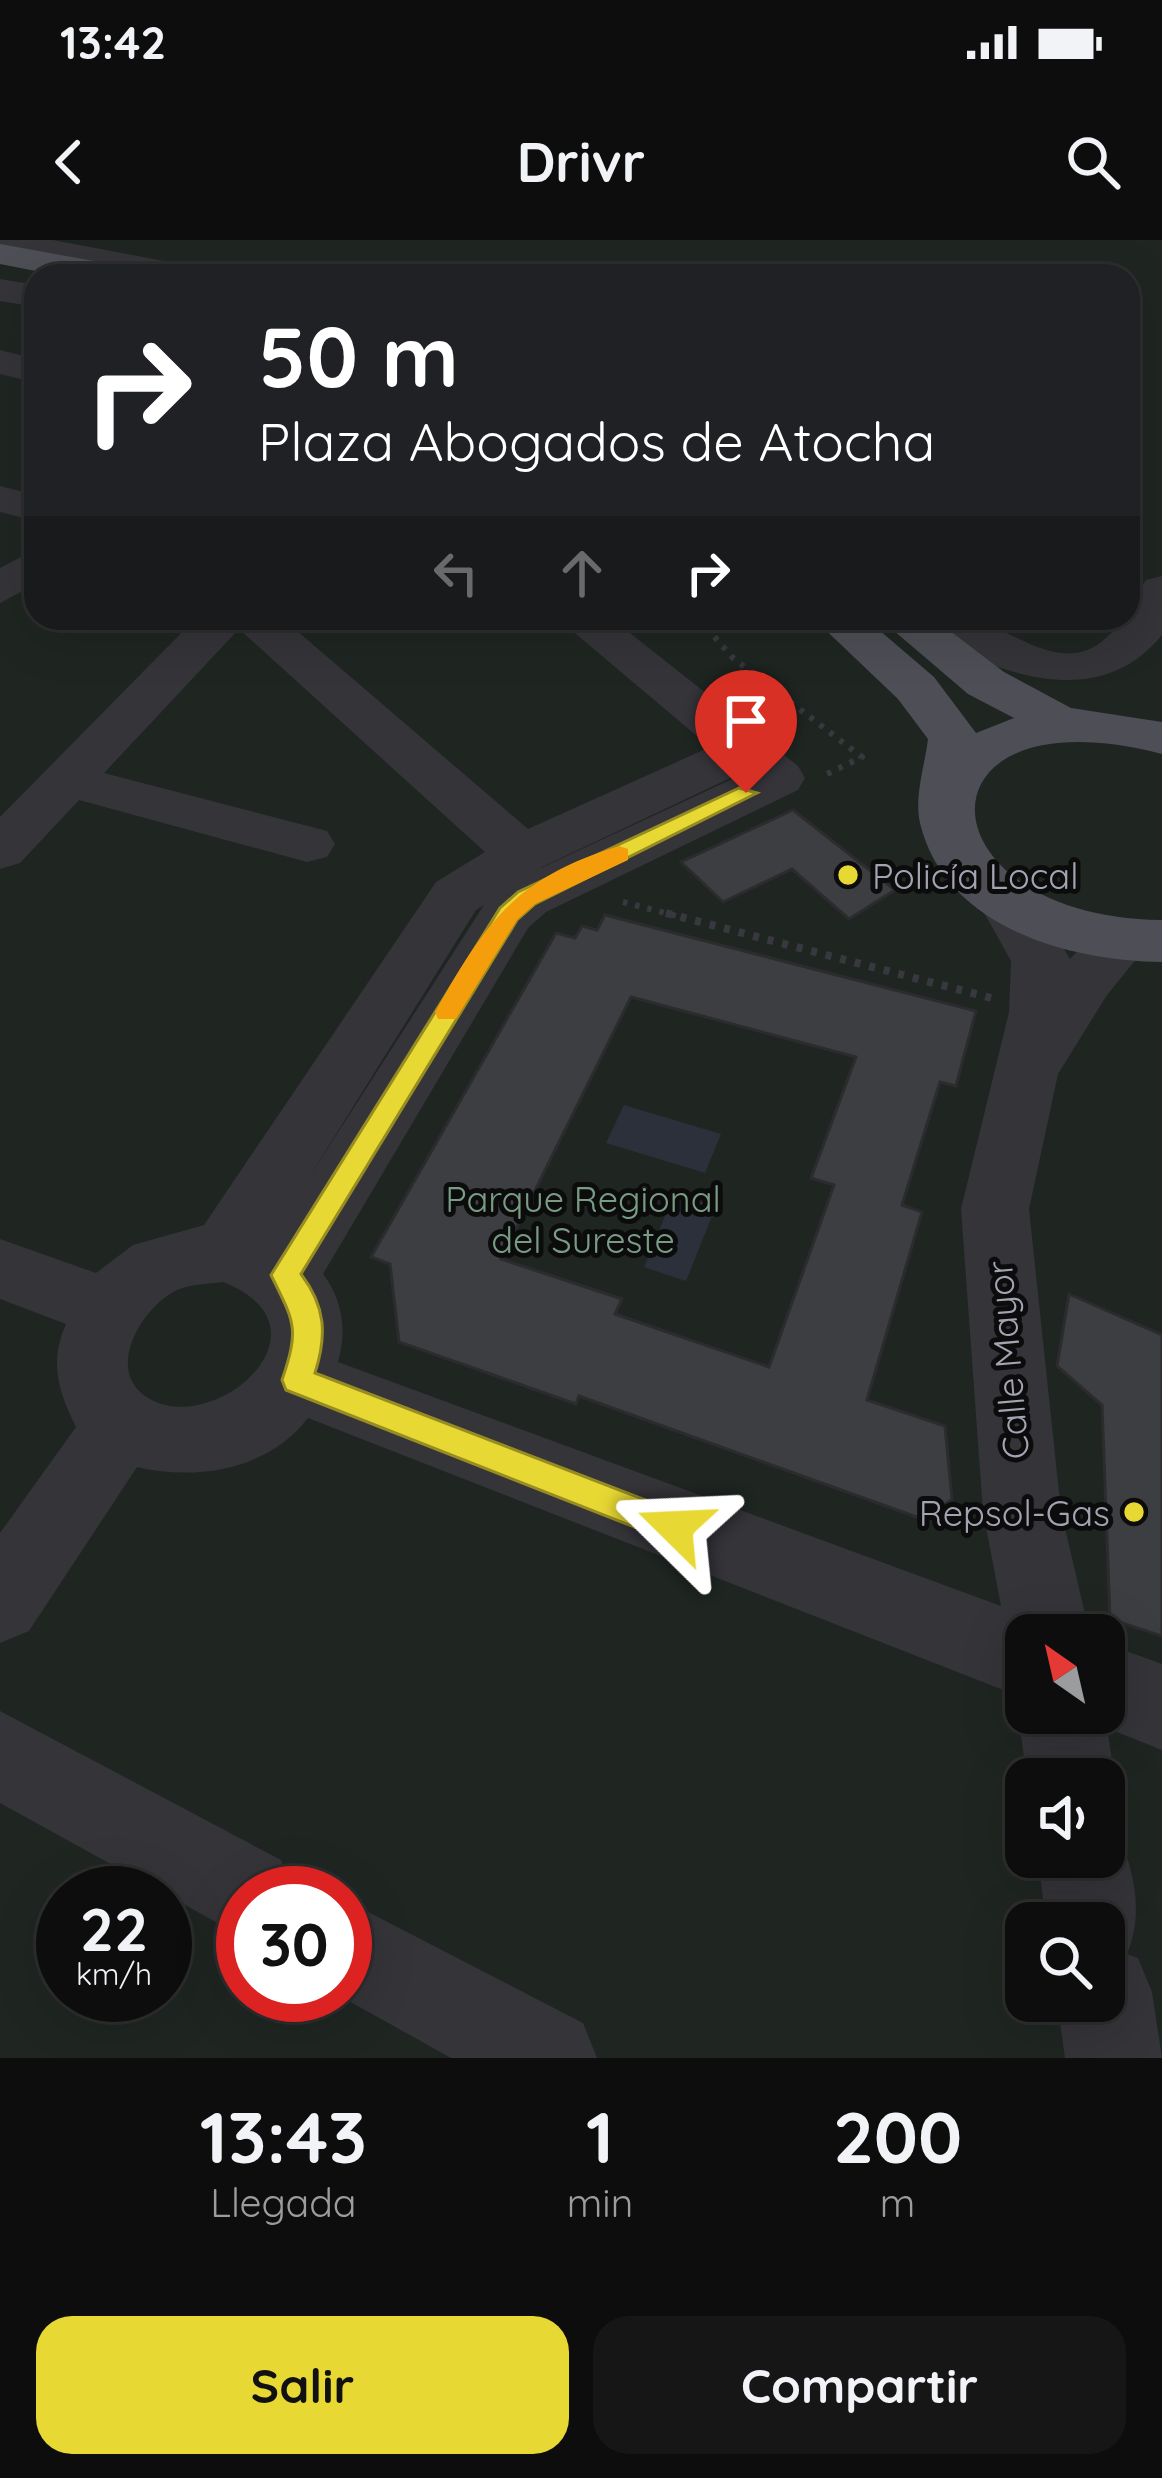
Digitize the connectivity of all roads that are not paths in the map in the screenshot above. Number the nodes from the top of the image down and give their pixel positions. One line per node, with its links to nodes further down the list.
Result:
1 (7, 244): 2 (main road); 3 (street)
2 (75, 264)
3 (118, 264)
4 (1162, 590): 10 (street)
5 (212, 630): 15 (street)
6 (268, 630): 19 (street)
7 (595, 630): 14 (street)
8 (851, 630): 16 (main road)
9 (918, 630): 12 (main road)
10 (957, 630)
11 (1162, 639): 12 (street)
12 (1076, 724): 13 (main road); 16 (main road)
13 (1162, 738)
14 (747, 751): 19 (street); 23 (street)
15 (68, 780): 17 (street); 18 (street)
16 (950, 785): 20 (main road)
17 (307, 844)
18 (0, 850)
19 (522, 854): 23 (street)
20 (1006, 900): 21 (main road); 22 (street, Calle Mayor)
21 (1145, 946): 22 (street, Calle Mayor)
22 (1022, 1084): 29 (street, Calle Mayor)
23 (255, 1263): 25 (street); 26 (street)
24 (0, 1269): 25 (street)
25 (108, 1308): 27 (street)
26 (297, 1380): 27 (street); 30 (street)
27 (121, 1426): 28 (street)
28 (0, 1602)
29 (1044, 1614)
30 (1005, 1649)
31 (1125, 1693): 32 (street)
32 (1162, 1707)
33 (0, 1755): 34 (street)
34 (216, 1875)
35 (372, 1963): 37 (street)
36 (1109, 2022): 38 (street)
37 (520, 2052)
38 (1114, 2058)

